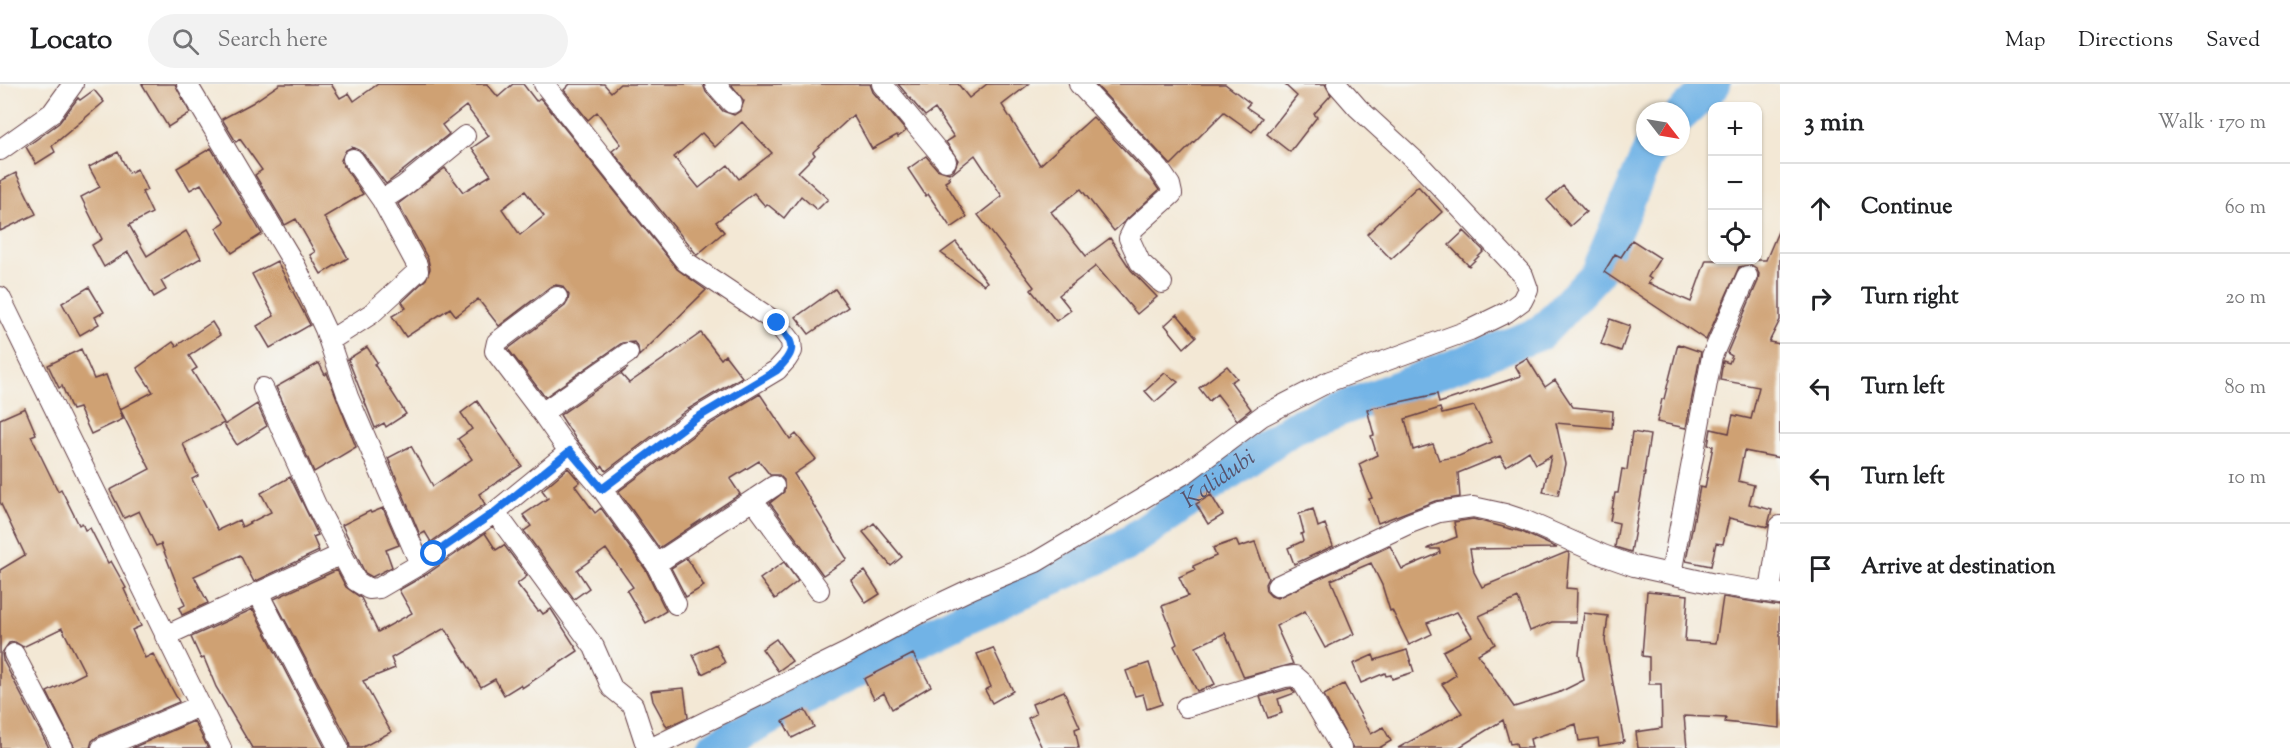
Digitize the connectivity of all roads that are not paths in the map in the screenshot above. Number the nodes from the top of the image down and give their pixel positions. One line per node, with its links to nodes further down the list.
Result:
1 (72, 84): 10 (street)
2 (187, 84): 18 (street)
3 (544, 84): 24 (street)
4 (714, 84): 8 (street)
5 (882, 84): 12 (street)
6 (1079, 84): 15 (street)
7 (1337, 84): 46 (street)
8 (732, 103)
9 (465, 136): 13 (street)
10 (0, 150)
11 (354, 159): 13 (street)
12 (946, 161)
13 (382, 200): 18 (street)
14 (1747, 276): 31 (street)
15 (1162, 283)
16 (0, 297): 37 (street)
17 (557, 297): 21 (street)
18 (329, 341): 29 (street)
19 (628, 353): 21 (street)
20 (262, 388): 28 (street)
21 (542, 413): 22 (street)
22 (570, 451): 24 (street); 26 (street)
23 (774, 486): 25 (street)
24 (602, 489): 30 (street)
25 (753, 500): 30 (street); 33 (street)
26 (495, 512): 29 (street); 45 (street)
27 (1780, 526): 35 (street)
28 (342, 554): 29 (street); 34 (street)
29 (420, 564)
30 (656, 564): 36 (street)
31 (1671, 574): 32 (street); 35 (street)
32 (1277, 586)
33 (819, 590)
34 (258, 593): 37 (street); 41 (street)
35 (1775, 593)
36 (676, 604)
37 (165, 636): 39 (street)
38 (14, 654): 42 (street)
39 (199, 706): 43 (street); 44 (street)
40 (1186, 707): 47 (street)
41 (338, 747)
42 (63, 748)
43 (102, 748)
44 (221, 748)
45 (647, 748)
46 (652, 748)
47 (1341, 748)

